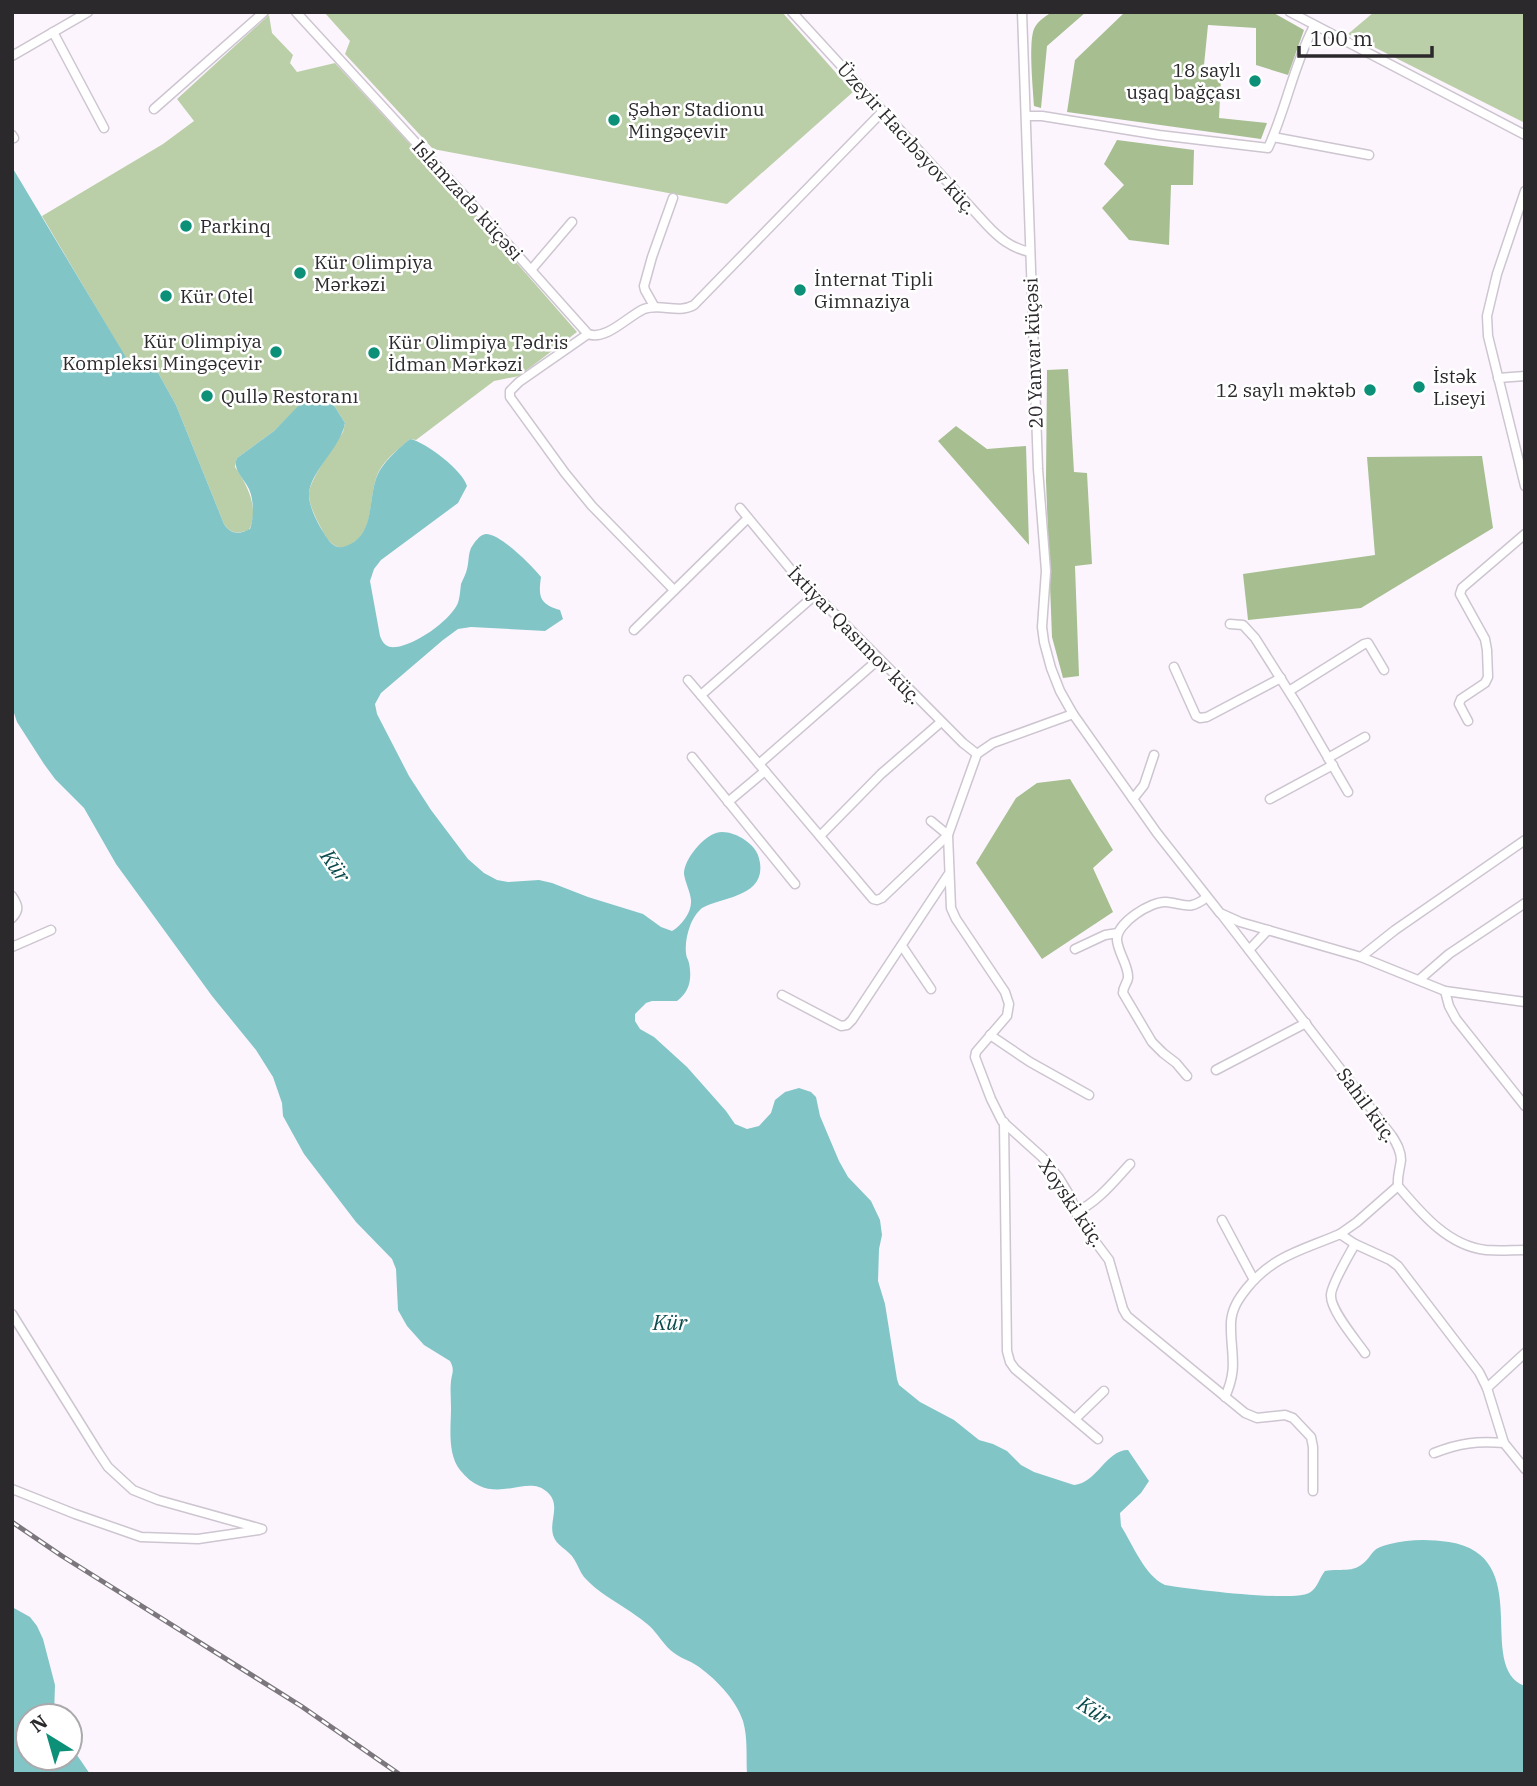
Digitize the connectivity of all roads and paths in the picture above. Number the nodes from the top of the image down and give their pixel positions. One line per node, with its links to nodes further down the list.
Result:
1 (88, 12): 8 (street)
2 (264, 12): 10 (street)
3 (296, 12): 22 (street, Islamzadə küçəsi)
4 (792, 12): 11 (street, Üzeyir Hacıbəyov küç.)
5 (1022, 12): 12 (street, 20 Yanvar küçəsi)
6 (1290, 12): 7 (street)
7 (1314, 26): 14 (street); 15 (street)
8 (53, 32): 9 (street); 13 (street)
9 (12, 56)
10 (154, 108)
11 (882, 112): 21 (street, Üzeyir Hacıbəyov küç.); 23 (street)
12 (1027, 116): 15 (street); 21 (street, 20 Yanvar küçəsi)
13 (104, 128)
14 (1525, 135)
15 (1273, 137): 16 (street)
16 (1369, 155)
17 (1525, 191): 19 (street)
18 (673, 198): 23 (street)
19 (1522, 206): 26 (street)
20 (572, 222): 22 (street)
21 (1030, 252): 40 (street, 20 Yanvar küçəsi)
22 (531, 270): 24 (street, Islamzadə küçəsi)
23 (654, 306): 24 (street)
24 (588, 334): 31 (street)
25 (1525, 376): 26 (street)
26 (1498, 379): 27 (street)
27 (1525, 486)
28 (740, 508): 29 (street, İxtiyar Qasımov küç.)
29 (748, 518): 31 (street); 32 (street, İxtiyar Qasımov küç.)
30 (1525, 534): 44 (street)
31 (674, 590): 34 (street)
32 (815, 595): 35 (street, İxtiyar Qasımov küç.); 42 (street)
33 (1230, 624): 38 (street)
34 (634, 630)
35 (879, 659): 45 (street, İxtiyar Qasımov küç.); 51 (street)
36 (1174, 667): 38 (street)
37 (1384, 670): 41 (street)
38 (1280, 678): 41 (street)
39 (688, 680): 42 (street)
40 (1060, 691): 43 (street, Sahil küç.)
41 (1289, 691): 50 (street)
42 (701, 695): 51 (street)
43 (1073, 714): 47 (street); 54 (street, Sahil küç.)
44 (1468, 721)
45 (941, 722): 47 (street, İxtiyar Qasımov küç.); 59 (street)
46 (1365, 737): 50 (street)
47 (977, 754): 58 (street, Xoyski küç.)
48 (1154, 755): 54 (street)
49 (692, 757): 56 (street)
50 (1330, 762): 53 (street); 55 (street)
51 (759, 764): 52 (street)
52 (765, 771): 56 (street); 59 (street)
53 (1348, 792)
54 (1133, 800): 64 (street, Sahil küç.)
55 (1270, 800)
56 (728, 802): 62 (street)
57 (931, 821): 58 (street)
58 (948, 835): 59 (street); 61 (street, Xoyski küç.)
59 (820, 836)
60 (1525, 840): 75 (street)
61 (948, 875): 71 (street); 82 (street, Xoyski küç.)
62 (795, 884)
63 (12, 896): 67 (street)
64 (1207, 897): 66 (street, Sahil küç.); 70 (street)
65 (1525, 903): 76 (street)
66 (1220, 913): 69 (street, Sahil küç.); 74 (street, Sahil küç.)
67 (12, 918)
68 (51, 930): 72 (street)
69 (1268, 930): 74 (street); 75 (street, Sahil küç.)
70 (1118, 933): 73 (street); 84 (street)
71 (902, 946): 77 (street); 79 (street)
72 (12, 947)
73 (1075, 949)
74 (1249, 950): 81 (street, Sahil küç.)
75 (1361, 957): 76 (street, Sahil küç.)
76 (1419, 980): 78 (street, Sahil küç.)
77 (931, 989)
78 (1445, 991): 80 (street, Sahil küç.); 86 (street)
79 (782, 995)
80 (1525, 1002)
81 (1306, 1023): 83 (street); 89 (street, Sahil küç.)
82 (990, 1035): 85 (street); 87 (street, Xoyski küç.)
83 (1216, 1070)
84 (1187, 1076)
85 (1089, 1096)
86 (1525, 1107)
87 (1004, 1122): 90 (street, Xoyski küç.); 102 (street)
88 (1130, 1164): 90 (street)
89 (1398, 1186): 92 (street); 94 (street)
90 (1076, 1212): 101 (street, Xoyski küç.)
91 (1222, 1220): 95 (street)
92 (1340, 1234): 93 (street); 95 (street)
93 (1355, 1244): 97 (street); 99 (street)
94 (1525, 1250)
95 (1254, 1280): 101 (street)
96 (12, 1314): 107 (street)
97 (1365, 1353)
98 (1525, 1353): 99 (street)
99 (1488, 1388): 104 (street)
100 (1104, 1391): 102 (street)
101 (1225, 1397): 108 (street, Xoyski küç.)
102 (1075, 1419): 103 (street)
103 (1098, 1439)
104 (1504, 1443): 105 (street); 106 (street)
105 (1434, 1453)
106 (1525, 1469)
107 (12, 1489)
108 (1314, 1491)

